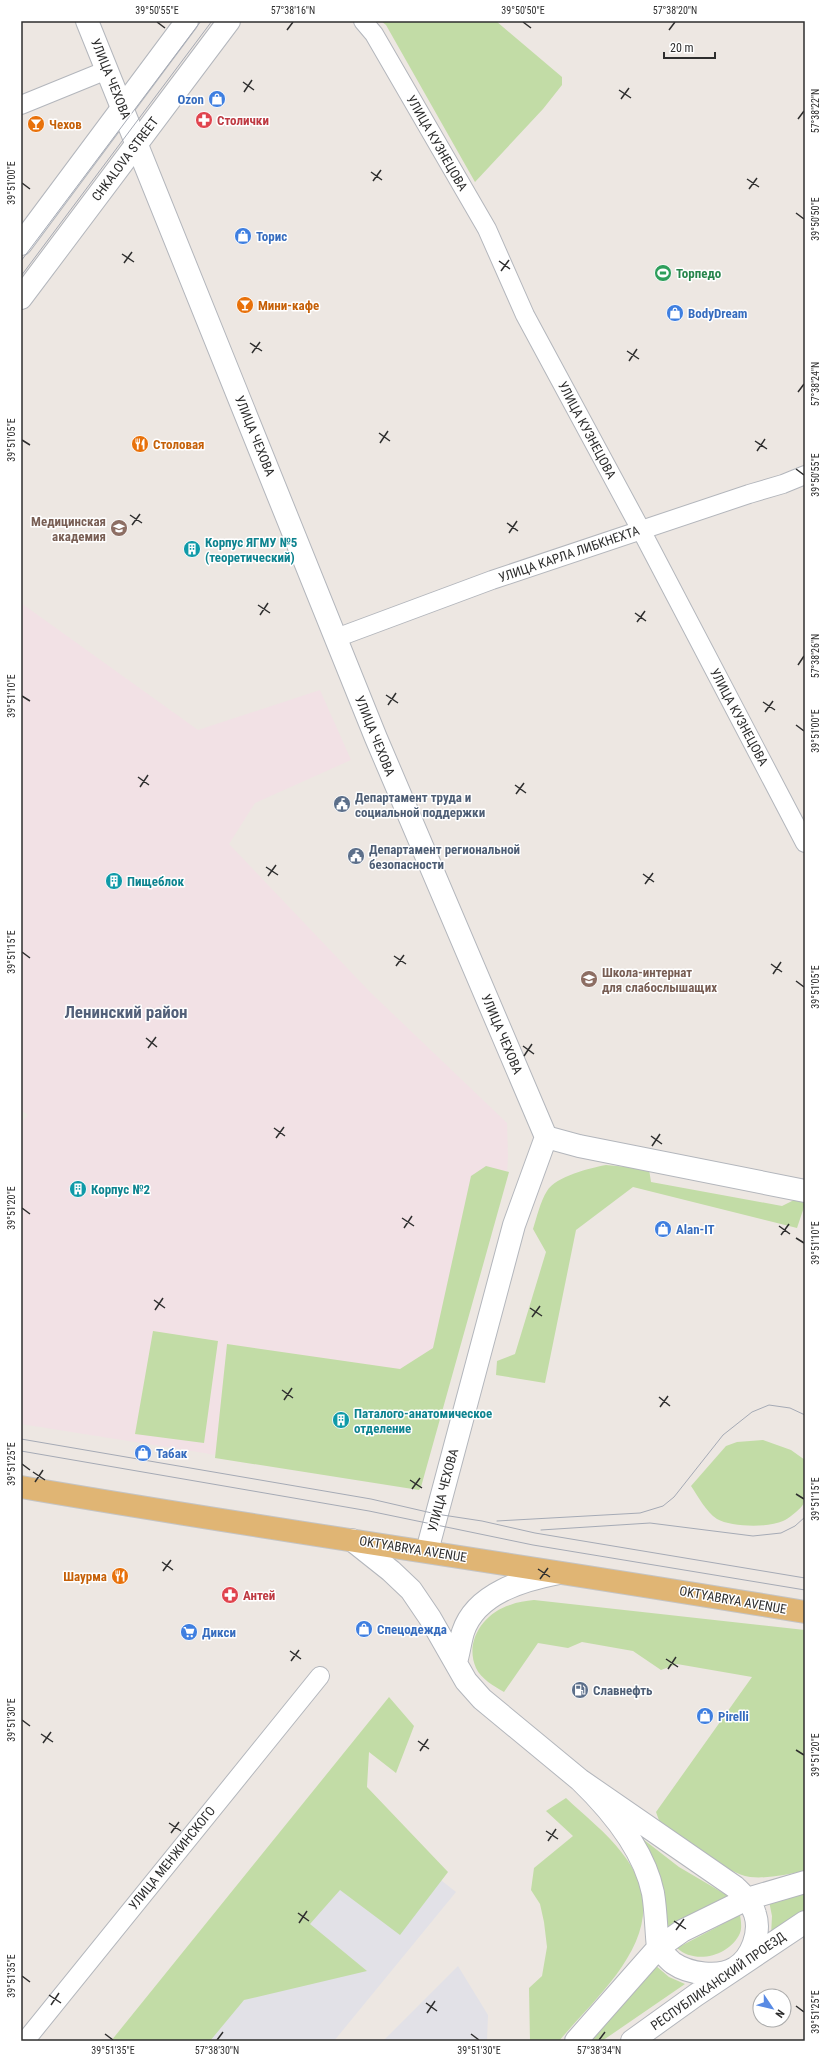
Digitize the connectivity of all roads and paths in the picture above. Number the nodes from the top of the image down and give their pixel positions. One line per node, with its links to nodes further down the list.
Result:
1 (87, 21): 5 (main road, УЛИЦА ЧЕХОВА)
2 (187, 21): 7 (main road)
3 (229, 21): 8 (main road, CHKALOVA STREET)
4 (363, 21): 12 (street, УЛИЦА КУЗНЕЦОВА)
5 (107, 70): 6 (street); 7 (main road, УЛИЦА ЧЕХОВА)
6 (21, 105)
7 (122, 108): 8 (main road, УЛИЦА ЧЕХОВА); 9 (main road)
8 (137, 144): 10 (main road, CHKALOVA STREET); 13 (main road, УЛИЦА ЧЕХОВА)
9 (21, 244)
10 (21, 298)
11 (805, 475): 12 (street, УЛИЦА КАРЛА ЛИБКНЕХТА)
12 (641, 530): 13 (street, УЛИЦА КАРЛА ЛИБКНЕХТА); 14 (street, УЛИЦА КУЗНЕЦОВА)
13 (336, 638): 15 (main road, УЛИЦА ЧЕХОВА)
14 (805, 843)
15 (546, 1137): 16 (main road); 19 (main road, УЛИЦА ЧЕХОВА)
16 (805, 1191)
17 (21, 1486): 18 (main road, OKTYABRYA AVENUE)
18 (352, 1540): 19 (main road, OKTYABRYA AVENUE); 22 (main road)
19 (427, 1551): 20 (main road, OKTYABRYA AVENUE)
20 (564, 1572): 21 (main road, OKTYABRYA AVENUE); 22 (main road)
21 (805, 1612)
22 (456, 1662): 24 (main road)
23 (320, 1676): 30 (street, УЛИЦА МЕНЖИНСКОГО)
24 (580, 1780): 26 (main road); 28 (main road)
25 (805, 1882): 26 (main road)
26 (747, 1899): 28 (main road); 29 (main road)
27 (805, 1922): 29 (main road, РЕСПУБЛИКАНСКИЙ ПРОЕЗД)
28 (658, 1948): 29 (main road); 31 (main road)
29 (736, 1968): 32 (main road, РЕСПУБЛИКАНСКИЙ ПРОЕЗД)
30 (25, 2041)
31 (576, 2041)
32 (632, 2041)

